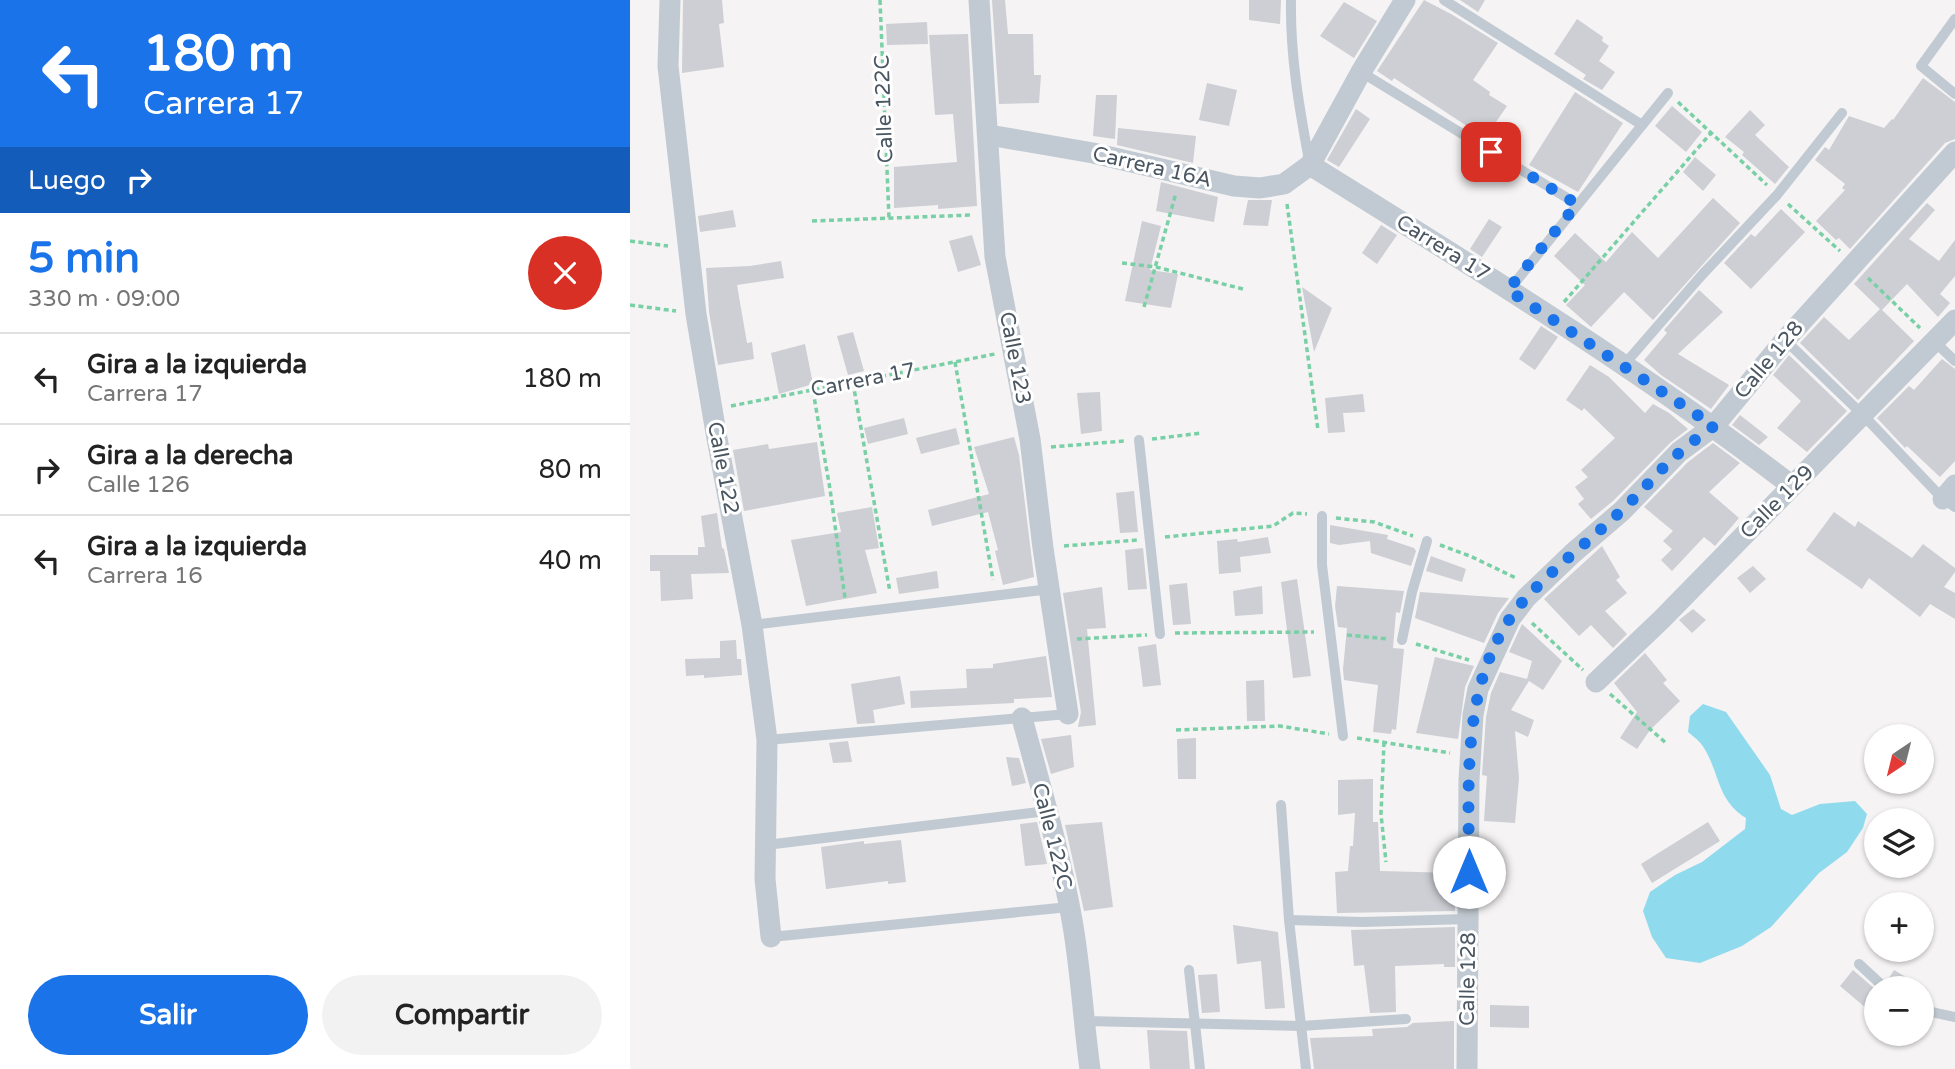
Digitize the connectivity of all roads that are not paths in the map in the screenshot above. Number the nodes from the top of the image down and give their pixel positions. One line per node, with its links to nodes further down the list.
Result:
1 (670, 0): 30 (street, Calle 122)
2 (979, 0): 12 (street, Calle 123)
3 (1291, 0): 14 (lane)
4 (1405, 0): 7 (street)
5 (1444, 0): 11 (lane)
6 (1955, 19): 9 (lane)
7 (1361, 72): 14 (street); 15 (lane)
8 (1668, 93): 11 (lane)
9 (1955, 94)
10 (1842, 113): 21 (lane)
11 (1642, 125): 15 (lane)
12 (989, 135): 14 (street, Carrera 16A); 29 (street, Calle 123)
13 (1955, 152): 18 (street, Calle 128)
14 (1310, 165): 16 (street, Carrera 17)
15 (1577, 204): 16 (lane)
16 (1508, 290): 21 (street, Carrera 17)
17 (1955, 320): 19 (street, Calle 129)
18 (1785, 340): 22 (lane); 23 (street, Calle 128)
19 (1935, 342): 20 (lane); 22 (street, Calle 129)
20 (1955, 361)
21 (1623, 366): 23 (street, Carrera 17)
22 (1864, 416): 25 (street, Calle 129); 26 (lane)
23 (1714, 426): 25 (street, Carrera 17); 42 (street, Calle 128)
24 (1139, 440): 31 (lane)
25 (1792, 486): 33 (street, Calle 129)
26 (1951, 497)
27 (1322, 516): 36 (lane)
28 (1427, 541): 32 (lane)
29 (1050, 589): 30 (lane); 34 (street, Calle 123)
30 (752, 625): 37 (street, Calle 122)
31 (1160, 634)
32 (1402, 640)
33 (1596, 682)
34 (1068, 714): 35 (lane)
35 (1022, 718): 37 (lane); 39 (street, Calle 122C)
36 (1343, 736)
37 (767, 740): 40 (street, Calle 122)
38 (1281, 805): 43 (lane)
39 (1047, 811): 40 (lane); 41 (street, Calle 122C)
40 (765, 845): 44 (street, Calle 122)
41 (1069, 907): 44 (lane); 51 (street, Calle 122C)
42 (1468, 919): 43 (lane); 57 (street, Calle 128)
43 (1289, 920): 53 (lane)
44 (771, 937)
45 (1859, 964): 47 (lane)
46 (1189, 970): 52 (lane)
47 (1872, 976)
48 (1934, 1013): 49 (lane)
49 (1955, 1017)
50 (1406, 1019): 53 (lane)
51 (1085, 1021): 52 (lane); 54 (street)
52 (1195, 1025): 53 (lane); 55 (lane)
53 (1301, 1026): 56 (lane)
54 (1090, 1069)
55 (1200, 1069)
56 (1306, 1069)
57 (1467, 1069)

